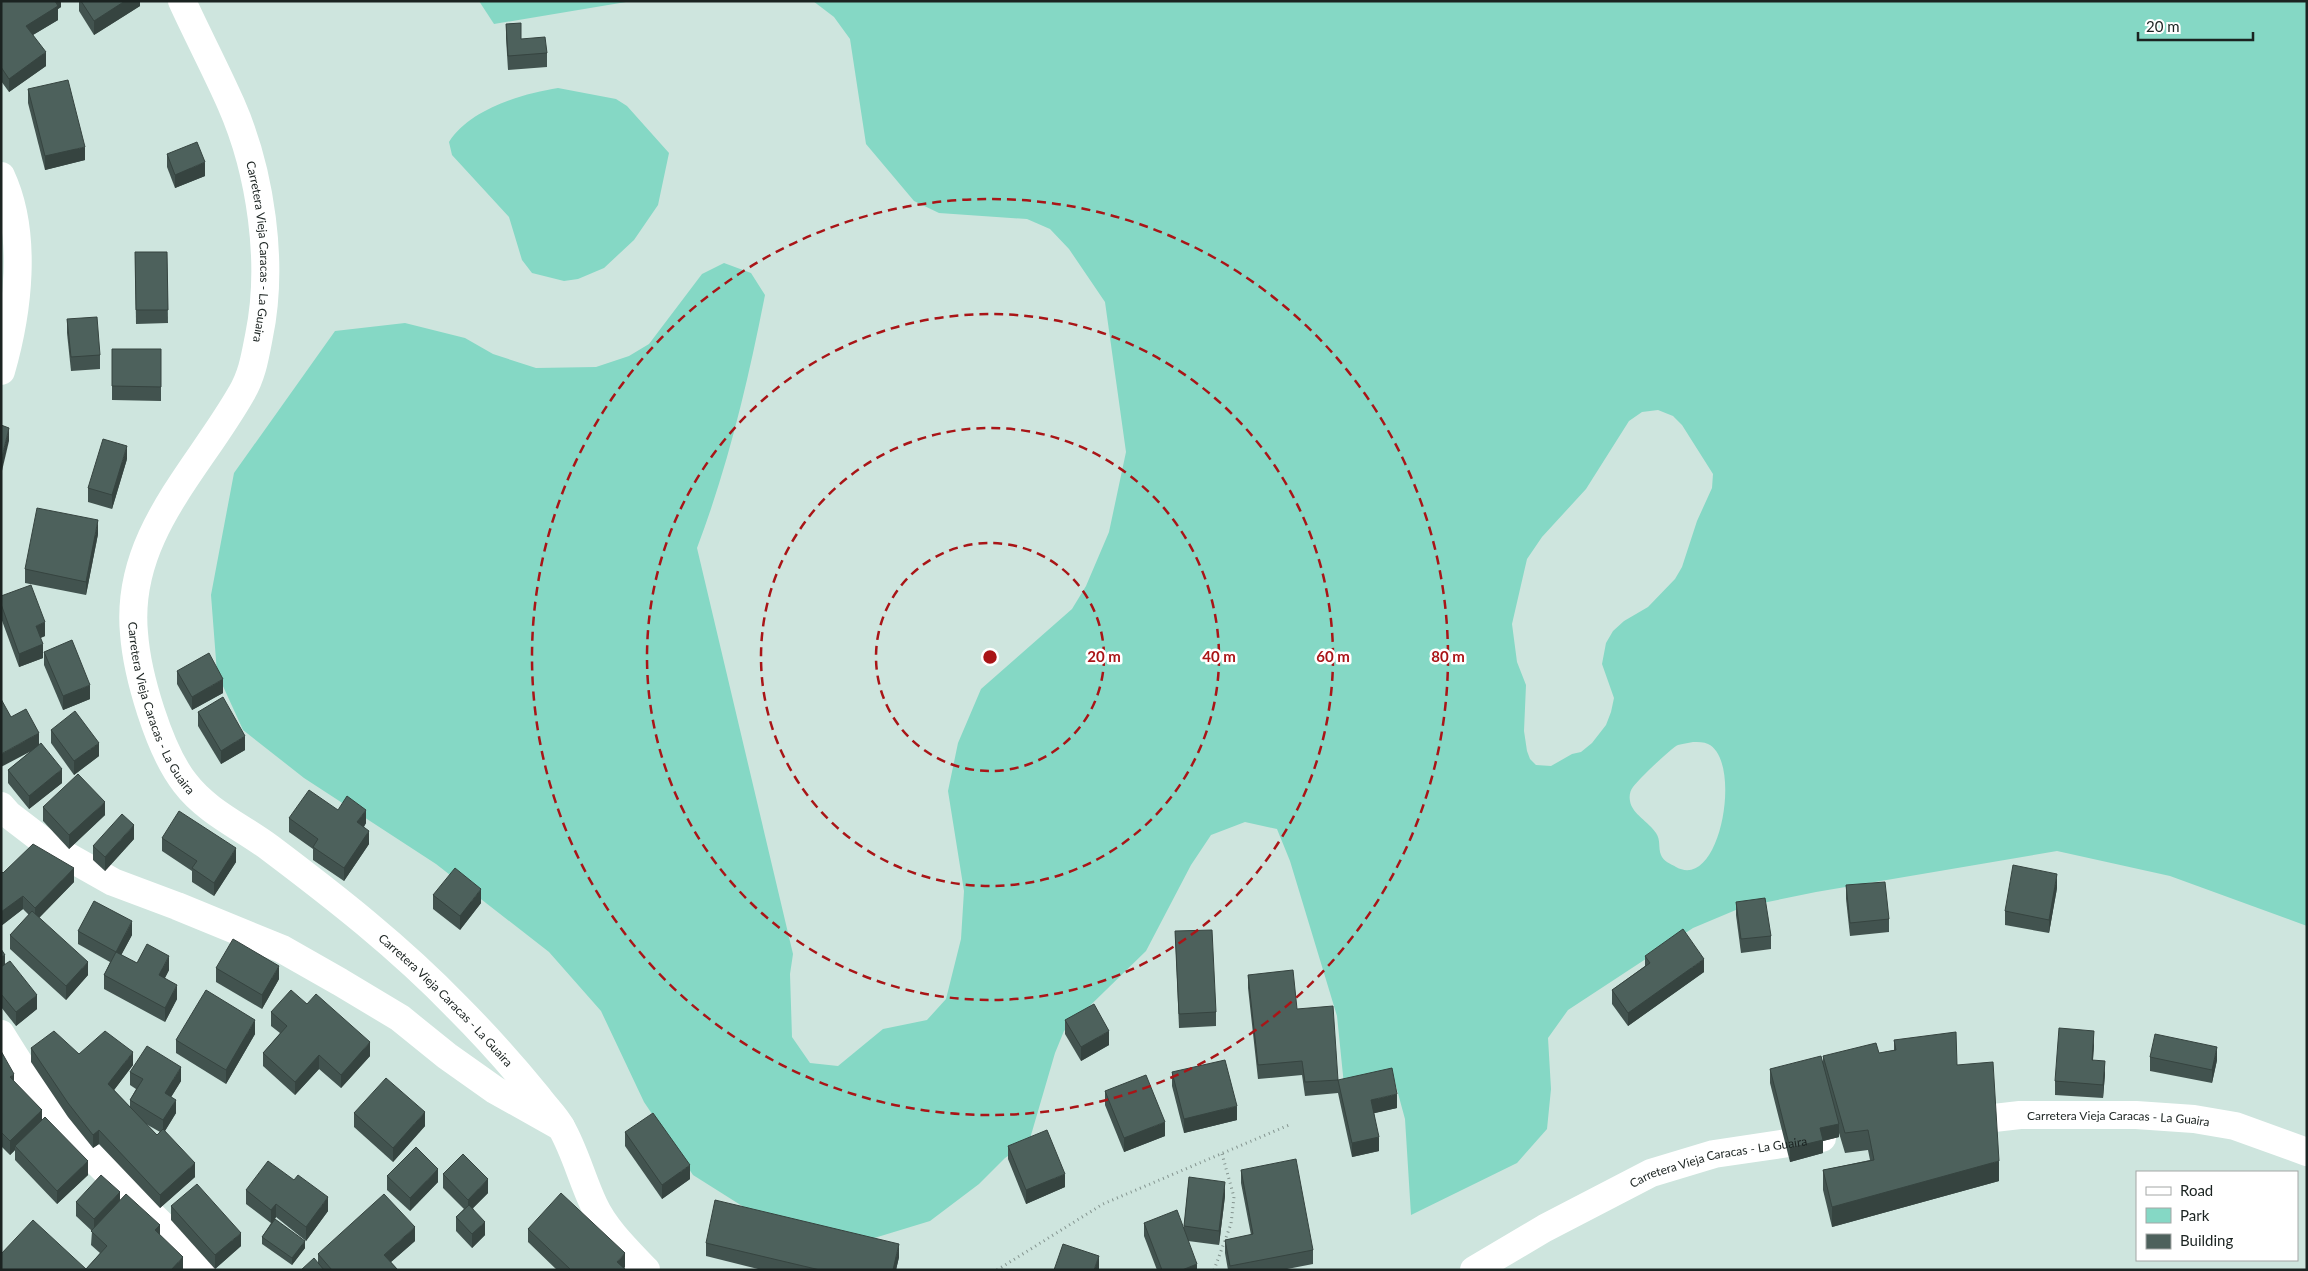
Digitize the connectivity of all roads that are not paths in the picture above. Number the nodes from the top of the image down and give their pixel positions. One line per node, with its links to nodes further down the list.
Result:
1 (182, 1): 7 (main road, Carretera Vieja Caracas - La Guaira)
2 (1, 176): 3 (main road)
3 (1, 371)
4 (1, 806): 7 (main road)
5 (1, 1034): 10 (main road)
6 (1933, 1125): 9 (main road, Carretera Vieja Caracas - La Guaira)
7 (562, 1127): 11 (main road, Carretera Vieja Caracas - La Guaira)
8 (1846, 1135): 12 (main road, Carretera Vieja Caracas - La Guaira)
9 (2307, 1152)
10 (202, 1270)
11 (646, 1270)
12 (1474, 1270)

